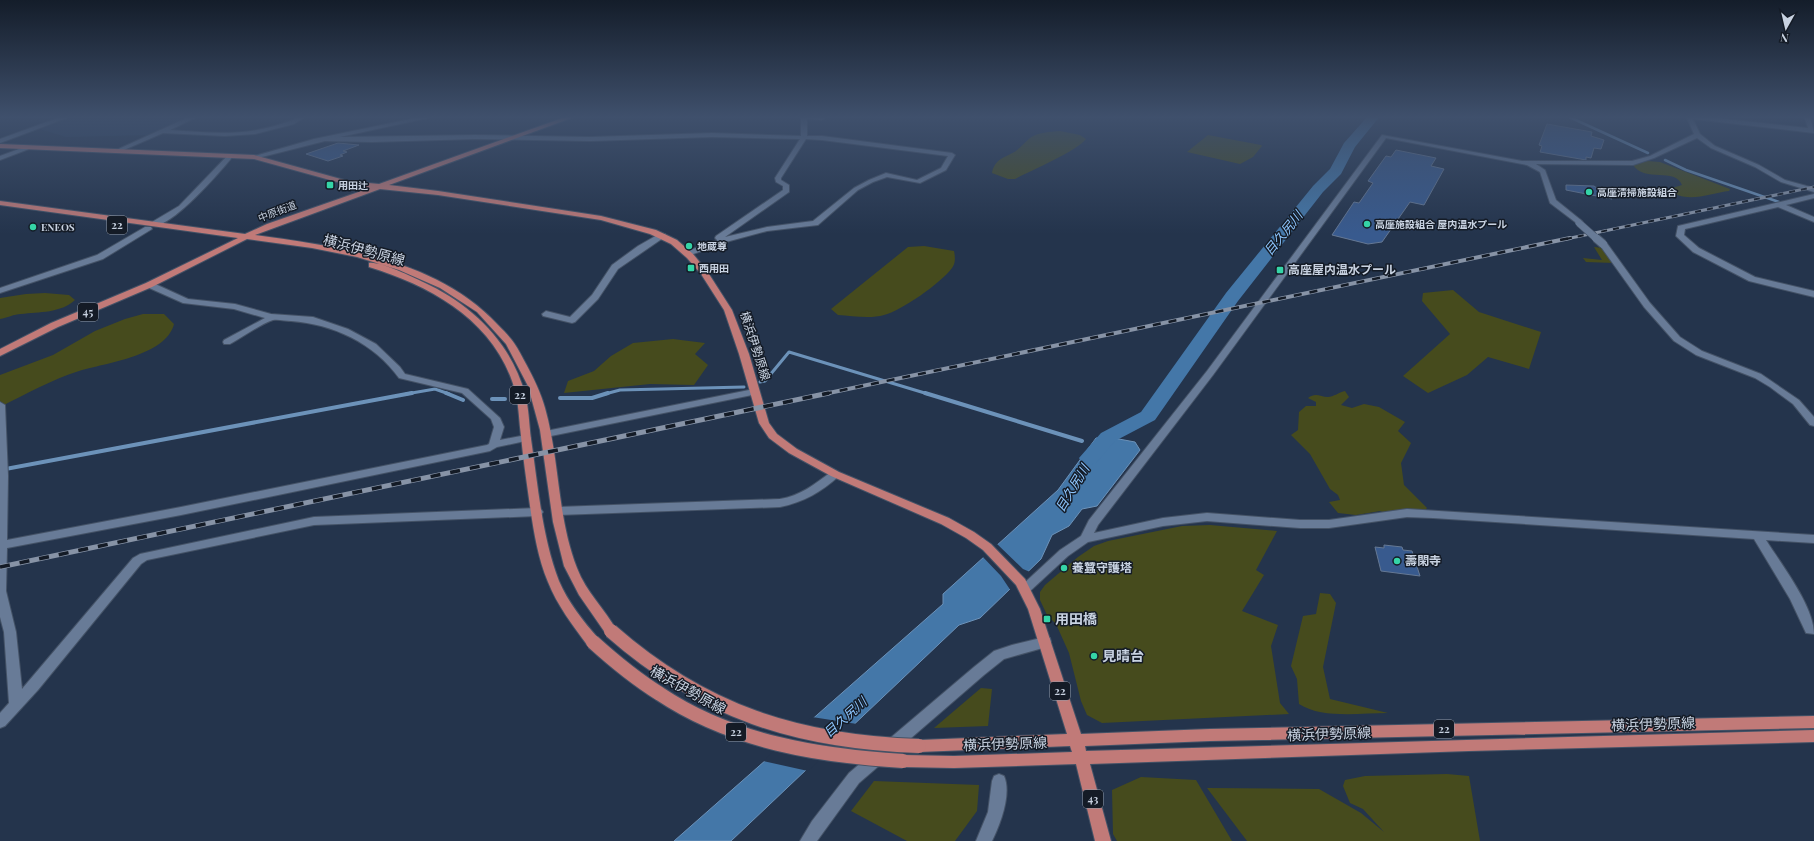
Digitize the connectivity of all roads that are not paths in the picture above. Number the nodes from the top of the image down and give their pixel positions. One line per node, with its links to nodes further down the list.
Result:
1 (231, 155): 20 (street)
2 (234, 155): 11 (main road, 横浜伊勢原線 / 22)
3 (261, 155): 11 (street)
4 (463, 155): 13 (main road, 中原街道 / 45)
5 (793, 155): 24 (street)
6 (952, 155): 24 (street)
7 (1370, 155): 44 (street)
8 (1484, 155): 12 (street)
9 (1656, 155): 12 (street)
10 (1733, 155): 14 (street)
11 (254, 157): 13 (main road, 横浜伊勢原線 / 22)
12 (1530, 164): 35 (street, bridge)
13 (376, 186): 21 (main road, 中原街道 / 45); 22 (main road, 横浜伊勢原線 / 22)
14 (1814, 190)
15 (1814, 196): 17 (street)
16 (0, 203): 20 (main road, 横浜伊勢原線 / 22)
17 (1780, 205): 19 (street); 28 (street)
18 (0, 208): 20 (main road, 横浜伊勢原線 / 22)
19 (1814, 220)
20 (151, 226): 21 (main road, 横浜伊勢原線 / 22); 23 (main road, 横浜伊勢原線 / 22); 27 (street)
21 (245, 236): 23 (main road, 中原街道 / 45); 36 (main road, 横浜伊勢原線 / 22)
22 (662, 236): 25 (main road, 横浜伊勢原線 / 22); 29 (street)
23 (235, 241): 26 (main road, 中原街道 / 45); 37 (main road, 横浜伊勢原線 / 22)
24 (710, 244): 25 (street)
25 (688, 254): 33 (main road, 横浜伊勢原線 / 22)
26 (150, 285): 30 (street); 32 (main road, 中原街道 / 45)
27 (0, 291)
28 (1814, 294)
29 (546, 314)
30 (273, 317): 31 (street); 38 (street)
31 (227, 342)
32 (0, 353)
33 (753, 387): 36 (street); 40 (main road, 横浜伊勢原線 / 22)
34 (0, 405): 39 (street)
35 (1814, 423)
36 (546, 434): 41 (main road, 横浜伊勢原線 / 22)
37 (526, 438): 38 (street); 42 (main road, 横浜伊勢原線 / 22)
38 (494, 445): 46 (street)
39 (2, 473): 46 (street)
40 (835, 474): 41 (street); 47 (main road, 横浜伊勢原線 / 22)
41 (558, 511): 54 (main road, 横浜伊勢原線 / 22, bridge)
42 (537, 512): 50 (street); 55 (main road, 横浜伊勢原線 / 22, bridge)
43 (1758, 535): 44 (street); 45 (street); 48 (street)
44 (1085, 539): 47 (street)
45 (1814, 539)
46 (1, 545): 50 (street)
47 (1024, 588): 49 (main road, 22)
48 (1811, 630)
49 (1045, 642): 54 (main road, 22); 57 (street)
50 (16, 703): 51 (street)
51 (0, 722)
52 (1814, 722): 54 (main road, 横浜伊勢原線 / 22)
53 (1814, 736): 55 (main road, 横浜伊勢原線 / 22)
54 (1075, 739): 55 (main road, 43)
55 (1081, 759): 59 (main road, 43)
56 (999, 781): 58 (street)
57 (808, 841)
58 (984, 841)
59 (1103, 841)

